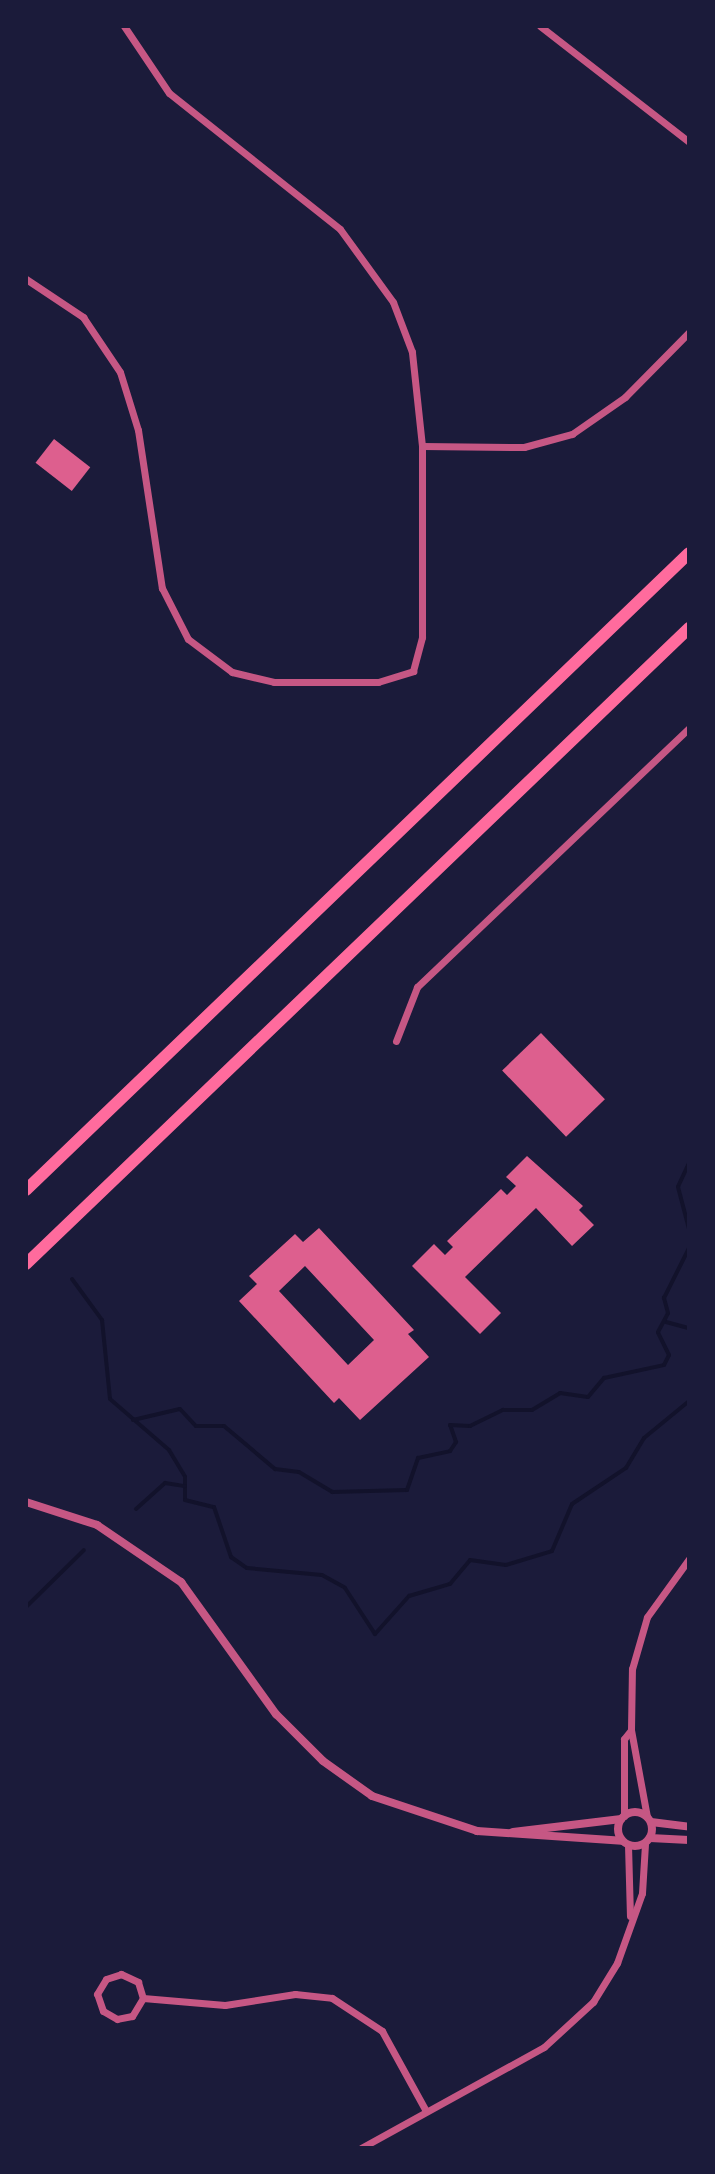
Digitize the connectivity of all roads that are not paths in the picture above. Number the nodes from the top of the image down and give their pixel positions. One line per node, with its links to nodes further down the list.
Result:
1 (124, 26): 6 (street)
2 (540, 26): 3 (street)
3 (689, 142)
4 (26, 279): 6 (street)
5 (689, 332): 6 (street)
6 (422, 446)
7 (689, 553): 11 (highway)
8 (689, 628): 12 (highway)
9 (689, 728): 10 (street)
10 (396, 1041)
11 (26, 1190)
12 (26, 1264)
13 (26, 1502): 19 (street)
14 (689, 1559): 15 (street)
15 (631, 1730): 16 (street); 17 (street)
16 (622, 1817): 17 (street); 19 (street); 22 (street)
17 (649, 1820): 18 (street); 21 (street)
18 (689, 1827)
19 (504, 1834): 22 (street)
20 (689, 1840): 21 (street)
21 (647, 1841): 22 (street); 23 (street)
22 (625, 1843): 23 (street)
23 (630, 1916): 25 (street)
24 (143, 1998): 24 (street); 25 (street)
25 (426, 2111): 26 (street)
26 (361, 2148)

